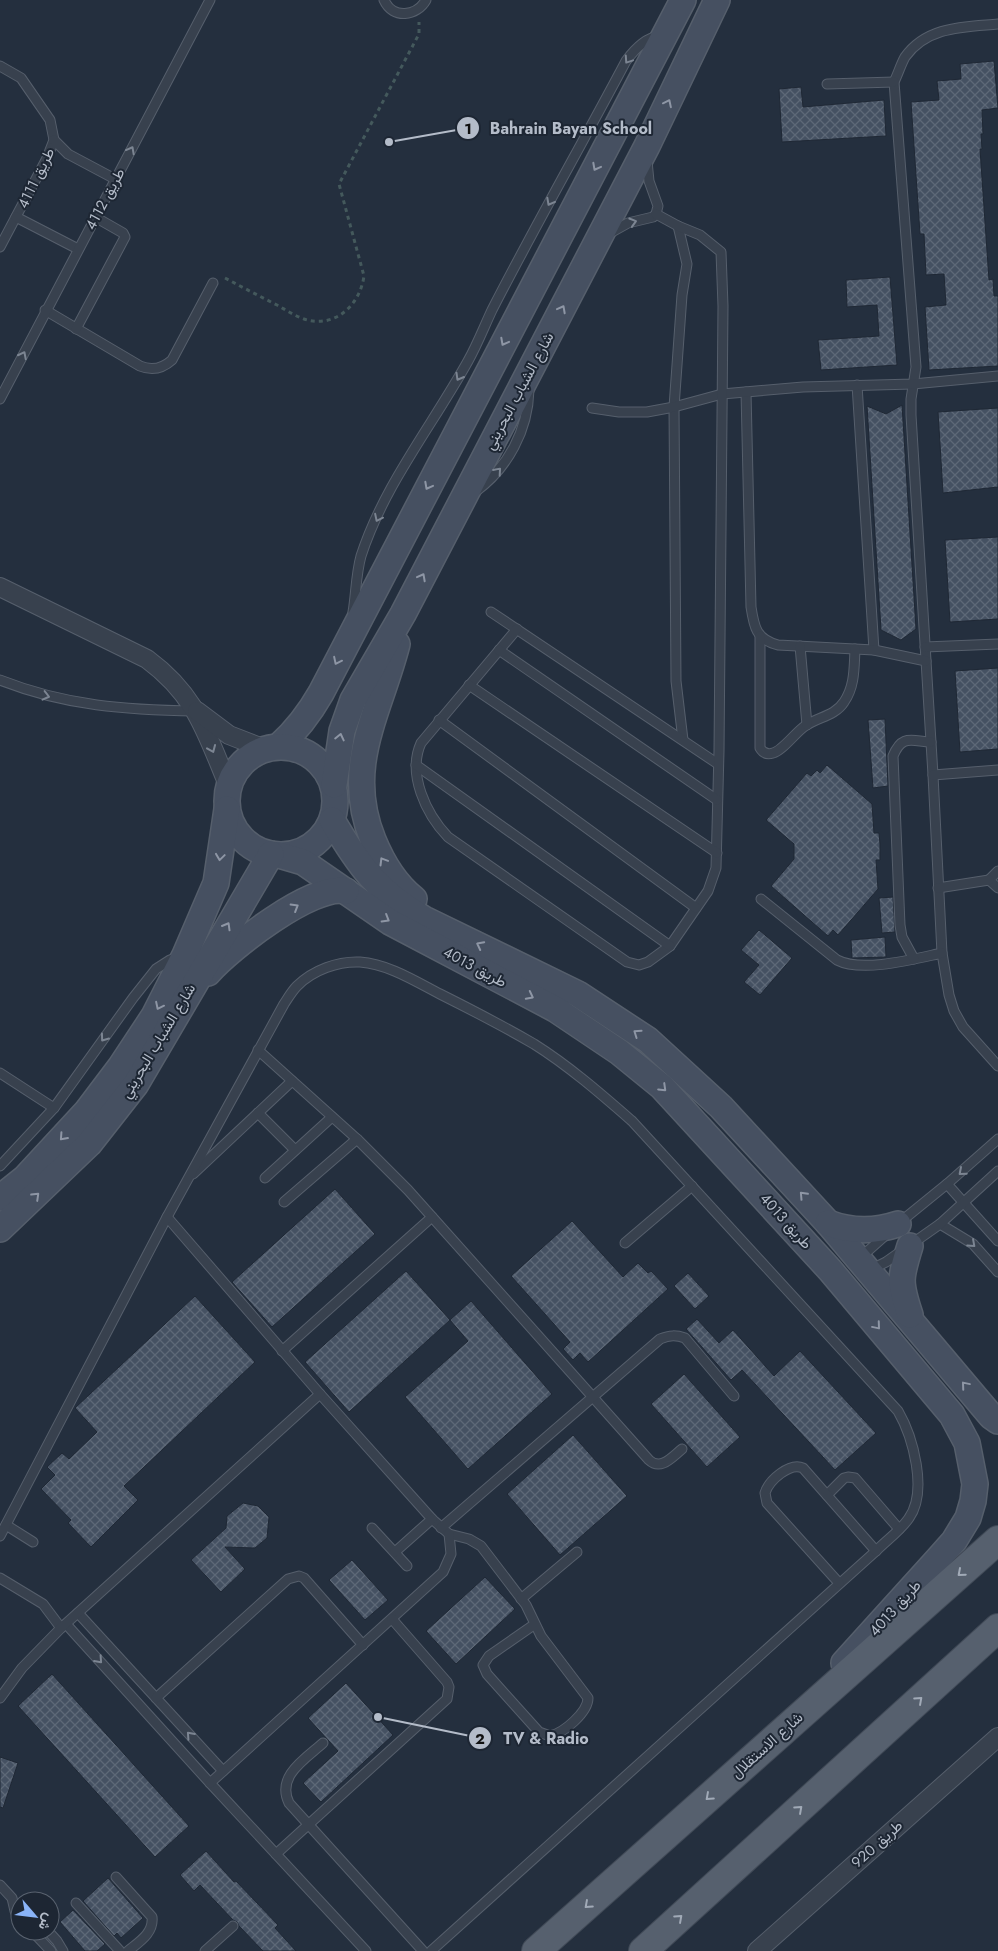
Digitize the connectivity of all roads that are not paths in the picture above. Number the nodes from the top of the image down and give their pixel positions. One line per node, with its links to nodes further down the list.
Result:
1 (210, 0): 12 (lane, طريق 4112, one-way to 1)
2 (384, 0): 3 (lane)
3 (426, 0)
4 (684, 0): 50 (street, one-way to 50)
5 (717, 0): 11 (street, شارع الشباب البحريني, one-way to 5)
6 (998, 24): 8 (lane)
7 (0, 66): 10 (lane, طريق 4111)
8 (894, 82): 9 (lane); 24 (lane)
9 (827, 84)
10 (54, 140): 12 (lane); 14 (lane, طريق 4111)
11 (647, 146): 13 (lane); 19 (street, شارع الشباب البحريني)
12 (115, 179): 15 (lane, طريق 4112)
13 (656, 214): 16 (lane); 19 (lane, one-way to 13)
14 (16, 218): 17 (lane, طريق 4111); 18 (lane)
15 (95, 218): 18 (lane, طريق 4112); 22 (lane)
16 (678, 226): 27 (lane); 29 (lane)
17 (0, 247)
18 (78, 249): 21 (lane, طريق 4112)
19 (594, 249): 33 (street, شارع الشباب البحريني, one-way to 19)
20 (213, 283): 22 (lane)
21 (45, 310): 22 (lane); 28 (lane, طريق 4112, one-way to 21)
22 (76, 329)
23 (998, 376): 24 (lane)
24 (913, 384): 25 (lane); 38 (lane)
25 (857, 385): 26 (lane); 41 (lane)
26 (746, 392): 27 (lane); 35 (lane)
27 (722, 394): 29 (lane); 51 (lane)
28 (0, 399)
29 (674, 407): 30 (lane); 48 (lane)
30 (592, 408)
31 (0, 587): 45 (street)
32 (491, 612): 34 (lane)
33 (403, 614): 55 (street, شارع الشباب البحريني, one-way to 33); 68 (street, one-way to 33)
34 (517, 629): 40 (lane); 48 (lane)
35 (760, 636): 37 (lane); 47 (lane)
36 (998, 644): 38 (lane)
37 (800, 646): 39 (lane); 47 (lane)
38 (925, 647): 42 (lane)
39 (855, 649): 41 (lane); 47 (lane)
40 (499, 650): 44 (lane); 57 (lane)
41 (874, 650): 42 (lane)
42 (926, 661): 49 (lane)
43 (0, 680): 45 (lane, one-way to 45)
44 (469, 685): 46 (lane); 59 (lane)
45 (196, 711): 50 (street); 56 (street, one-way to 56)
46 (439, 720): 52 (lane); 67 (lane)
47 (806, 725)
48 (683, 740): 51 (lane)
49 (931, 742): 54 (lane); 72 (lane)
50 (272, 747): 55 (street); 56 (street)
51 (718, 764): 57 (lane)
52 (416, 765): 69 (lane); 69 (lane)
53 (998, 770): 54 (lane)
54 (933, 775): 63 (lane)
55 (334, 785): 58 (street)
56 (228, 798): 60 (street); 71 (street, شارع الشباب البحريني, one-way to 71)
57 (717, 800): 59 (lane)
58 (332, 820): 60 (street); 68 (street, طريق 4013)
59 (717, 853): 67 (lane)
60 (275, 855): 65 (street, طريق 4013); 73 (street, شارع الشباب البحريني, one-way to 60)
61 (998, 871): 62 (lane)
62 (989, 880): 63 (lane); 64 (lane)
63 (938, 888): 70 (lane)
64 (998, 888)
65 (346, 891): 73 (street, one-way to 65); 103 (street, طريق 4013, one-way to 103)
66 (761, 899): 72 (lane)
67 (696, 908): 69 (lane)
68 (454, 932): 95 (street, طريق 4013, one-way to 68)
69 (670, 946)
70 (942, 953): 72 (lane); 75 (lane)
71 (184, 955): 78 (lane, one-way to 78); 90 (street, شارع الشباب البحريني, one-way to 90)
72 (914, 959)
73 (180, 1007): 98 (street, شارع الشباب البحريني, one-way to 73)
74 (258, 1050): 77 (lane); 87 (lane); 89 (lane)
75 (998, 1066)
76 (0, 1073): 78 (lane)
77 (292, 1081): 79 (lane); 80 (lane)
78 (54, 1108): 84 (lane)
79 (258, 1114): 83 (lane); 87 (lane)
80 (332, 1117): 81 (lane); 83 (lane)
81 (357, 1139): 91 (lane); 94 (lane)
82 (998, 1139): 88 (lane, one-way to 88)
83 (295, 1150): 86 (lane)
84 (0, 1166)
85 (998, 1171): 92 (lane)
86 (265, 1178)
87 (188, 1179): 93 (lane)
88 (947, 1184): 92 (lane); 96 (lane)
89 (692, 1186): 100 (lane); 115 (lane)
90 (0, 1198)
91 (284, 1202)
92 (964, 1203): 97 (lane); 99 (lane)
93 (167, 1217): 105 (lane); 113 (lane)
94 (432, 1217): 105 (lane); 108 (lane)
95 (828, 1222): 96 (street); 103 (street, طريق 4013)
96 (898, 1224): 103 (lane)
97 (940, 1224): 101 (lane); 102 (lane, one-way to 102)
98 (0, 1229)
99 (998, 1241)
100 (625, 1243)
101 (910, 1246): 103 (lane); 104 (street)
102 (998, 1272)
103 (852, 1274): 104 (street, طريق 4013); 137 (street, طريق 4013, one-way to 137)
104 (912, 1322): 109 (street, طريق 4013, one-way to 104)
105 (282, 1351): 106 (lane)
106 (320, 1394): 112 (lane); 127 (lane)
107 (734, 1396): 108 (lane)
108 (592, 1398): 110 (lane); 116 (lane)
109 (998, 1421)
110 (682, 1449)
111 (827, 1494): 115 (lane); 120 (lane); 125 (lane)
112 (432, 1519): 116 (lane); 121 (lane)
113 (6, 1525): 117 (lane); 119 (lane)
114 (372, 1528): 121 (lane)
115 (899, 1529): 120 (lane)
116 (445, 1531): 126 (lane); 128 (lane)
117 (0, 1536)
118 (998, 1540): 137 (main road, شارع الاستقلال, one-way to 137)
119 (33, 1542)
120 (876, 1550): 125 (lane)
121 (395, 1552): 123 (lane)
122 (577, 1552): 126 (lane)
123 (407, 1566)
124 (0, 1578): 130 (lane)
125 (839, 1583): 156 (lane)
126 (521, 1599): 129 (lane)
127 (78, 1613): 130 (lane); 133 (lane)
128 (392, 1619): 132 (lane); 142 (lane)
129 (535, 1624): 129 (lane)
130 (63, 1626): 134 (lane, one-way to 134); 135 (lane)
131 (998, 1628): 158 (main road, one-way to 131)
132 (363, 1645): 136 (lane); 140 (lane)
133 (133, 1673): 134 (lane); 136 (lane)
134 (120, 1684): 141 (lane)
135 (0, 1698)
136 (156, 1698): 140 (lane, one-way to 136)
137 (793, 1721): 157 (main road, شارع الاستقلال, one-way to 157)
138 (998, 1737): 159 (street, طريق 920)
139 (323, 1743): 142 (lane)
140 (223, 1771): 141 (lane)
141 (210, 1783): 143 (lane)
142 (308, 1825): 143 (lane); 155 (lane)
143 (276, 1854): 154 (lane)
144 (116, 1877): 152 (lane)
145 (0, 1885): 146 (lane)
146 (10, 1894)
147 (76, 1903): 151 (lane)
148 (233, 1926): 153 (lane)
149 (42, 1941): 150 (lane)
150 (51, 1951)
151 (120, 1951)
152 (128, 1951)
153 (206, 1951)
154 (366, 1951)
155 (423, 1951)
156 (432, 1951)
157 (536, 1951)
158 (643, 1951)
159 (757, 1951)

